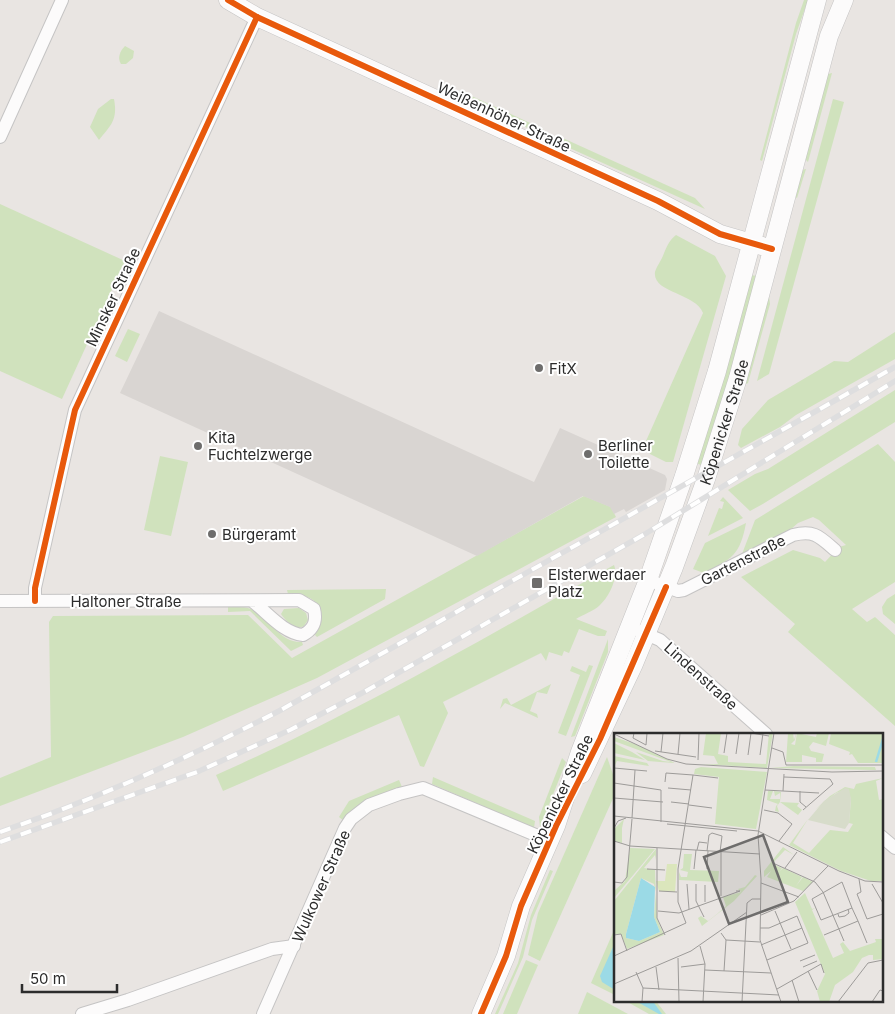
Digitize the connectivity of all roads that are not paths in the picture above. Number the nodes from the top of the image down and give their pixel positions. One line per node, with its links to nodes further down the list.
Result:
1 (62, 0): 6 (street)
2 (817, 0): 7 (main road, Köpenicker Straße)
3 (844, 0): 8 (main road, Köpenicker Straße)
4 (237, 2): 5 (main road, Weißenhöher Straße)
5 (257, 17): 7 (main road, Weißenhöher Straße); 13 (street, Minsker Straße)
6 (0, 137)
7 (751, 244): 8 (main road, Weißenhöher Straße); 10 (main road, Köpenicker Straße)
8 (772, 249): 11 (main road, Köpenicker Straße)
9 (835, 550): 11 (street, Gartenstraße)
10 (648, 580): 11 (street, Gartenstraße); 15 (main road, Köpenicker Straße)
11 (666, 587): 15 (main road, Köpenicker Straße)
12 (0, 601): 13 (street, Haltoner Straße)
13 (35, 601): 14 (street, Haltoner Straße)
14 (252, 601): 14 (street, Haltoner Straße)
15 (638, 631): 16 (street, Lindenstraße); 17 (main road, Köpenicker Straße)
16 (765, 733)
17 (553, 833): 20 (street, Wulkower Straße); 23 (main road, Köpenicker Straße)
18 (882, 837): 19 (street)
19 (895, 848)
20 (294, 946): 21 (street); 22 (street, Wulkower Straße)
21 (82, 1014)
22 (263, 1014)
23 (481, 1014)

